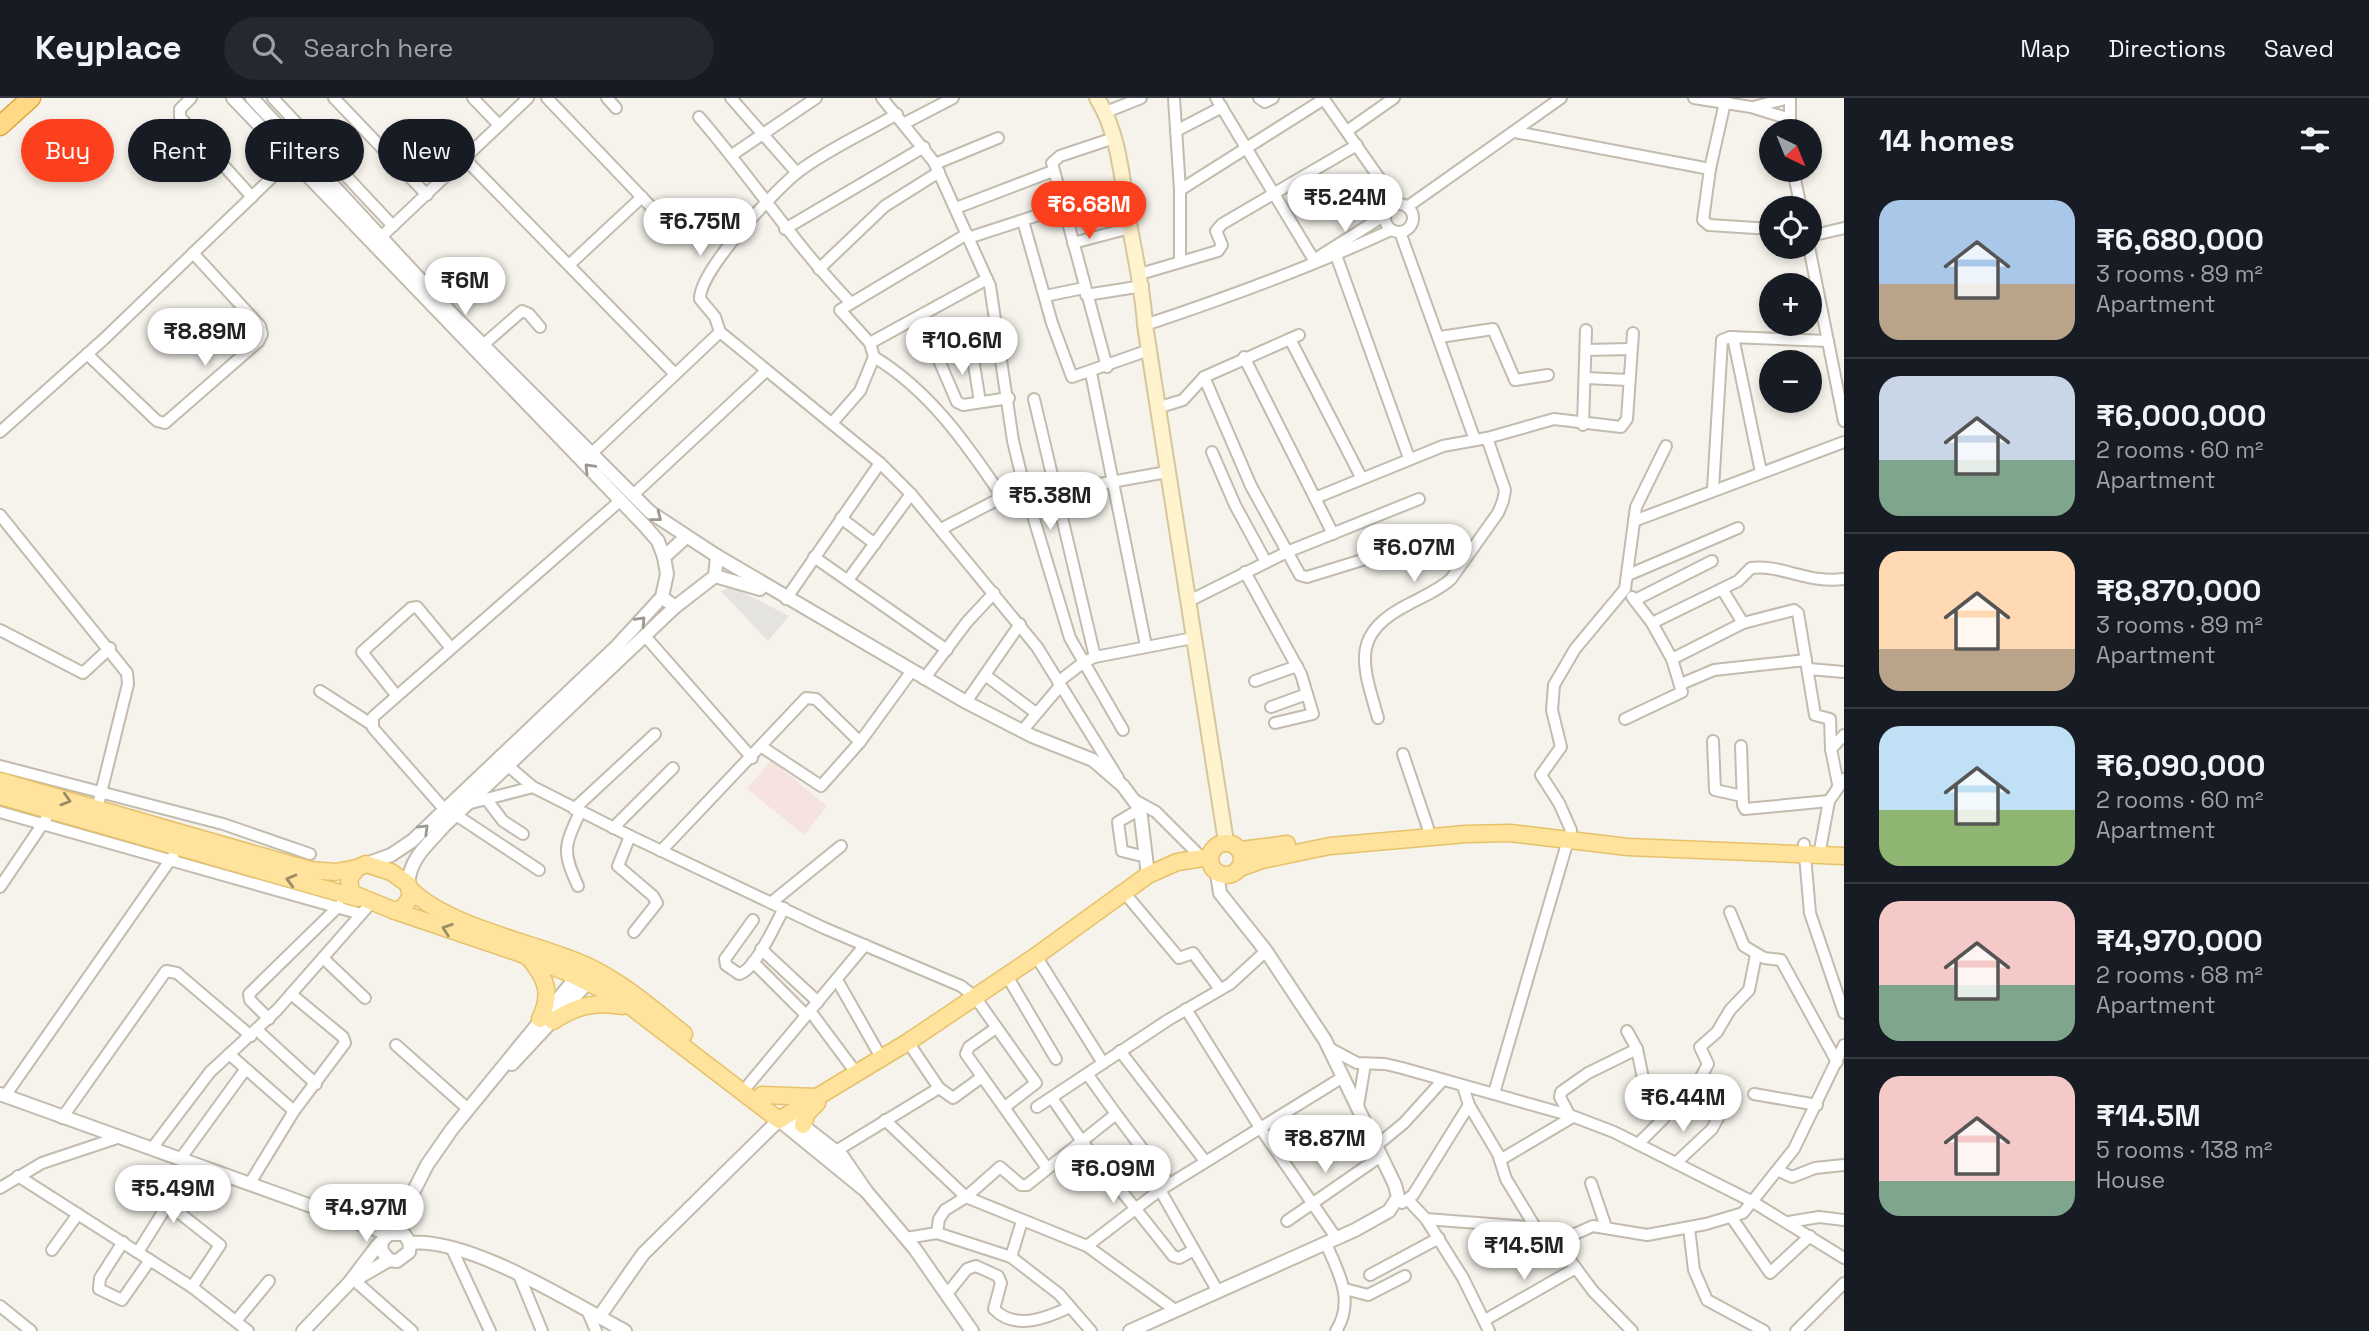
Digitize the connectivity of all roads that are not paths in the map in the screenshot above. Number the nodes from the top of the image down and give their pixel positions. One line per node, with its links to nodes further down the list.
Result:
1 (17, 98): 32 (highway)
2 (32, 98): 38 (highway)
3 (191, 98): 61 (street)
4 (233, 98): 34 (street)
5 (252, 98): 78 (street)
6 (290, 98): 27 (street)
7 (334, 98): 59 (street)
8 (473, 98): 37 (street)
9 (528, 98): 37 (street)
10 (548, 98): 62 (street)
11 (607, 98): 30 (street)
12 (731, 98): 42 (street)
13 (816, 98): 42 (street)
14 (882, 98): 35 (street)
15 (953, 98): 35 (street)
16 (1097, 98): 31 (main road)
17 (1141, 98): 31 (street)
18 (1174, 98): 39 (street)
19 (1259, 98): 20 (street)
20 (1273, 98)
21 (1394, 98): 40 (street)
22 (1561, 98): 41 (street)
23 (1694, 98): 26 (street)
24 (1790, 98): 29 (street); 36 (street)
25 (1324, 99): 40 (street); 48 (street)
26 (1725, 101): 29 (street); 52 (street)
27 (277, 102): 70 (street)
28 (1219, 103): 39 (street); 48 (street)
29 (1751, 107): 36 (street)
30 (616, 108)
31 (1106, 112): 44 (main road)
32 (0, 114)
33 (698, 117): 49 (street)
34 (253, 119)
35 (901, 119): 46 (street); 54 (street)
36 (1790, 119)
37 (499, 125): 47 (street)
38 (0, 126)
39 (1176, 131): 58 (street)
40 (1347, 131): 45 (street)
41 (1515, 132): 52 (street); 65 (street)
42 (762, 136): 49 (street); 54 (street)
43 (998, 138): 50 (street)
44 (1114, 138): 53 (street); 71 (main road)
45 (1357, 145): 60 (street); 67 (street)
46 (924, 147): 50 (street); 74 (street)
47 (475, 149)
48 (1246, 150): 58 (street); 60 (street)
49 (732, 155): 63 (street)
50 (937, 168): 66 (street); 86 (street)
51 (475, 169): 85 (street)
52 (1710, 169): 72 (street)
53 (1053, 171): 64 (street); 66 (street)
54 (797, 173): 63 (street)
55 (267, 182): 61 (street)
56 (313, 182): 147 (street, one-way to 56)
57 (441, 182): 59 (street)
58 (1180, 190): 83 (street)
59 (427, 195): 70 (street)
60 (1275, 195): 83 (street); 84 (street)
61 (252, 197): 80 (street)
62 (642, 197): 68 (street); 85 (street)
63 (767, 203): 74 (street); 96 (street)
64 (1063, 207): 69 (street); 79 (street)
65 (1407, 207): 67 (street); 75 (street)
66 (956, 208): 77 (street)
67 (1389, 210): 75 (street); 84 (street)
68 (656, 212)
69 (1023, 221): 77 (street); 90 (street)
70 (393, 226): 78 (street)
71 (1130, 228): 79 (street); 88 (main road)
72 (1759, 228)
73 (1844, 228): 76 (street)
74 (785, 229): 86 (street)
75 (1396, 231): 81 (street); 99 (street)
76 (1822, 233)
77 (968, 236): 87 (street); 91 (street)
78 (381, 237): 103 (street)
79 (1073, 243): 89 (street)
80 (193, 253): 107 (street); 107 (street)
81 (1336, 256): 84 (street); 133 (street)
82 (1811, 259): 101 (street)
83 (1180, 261): 88 (street)
84 (1312, 262): 92 (street)
85 (570, 264): 112 (street)
86 (819, 269): 91 (street)
87 (987, 279): 102 (street); 119 (street)
88 (1141, 280): 89 (street); 92 (main road)
89 (1085, 292): 90 (street); 110 (street)
90 (1045, 296): 113 (street)
91 (850, 302): 102 (street)
92 (1145, 325): 105 (main road)
93 (540, 327): 103 (street)
94 (968, 327): 121 (street)
95 (1586, 330): 106 (street)
96 (720, 332): 111 (street); 112 (street)
97 (1633, 333): 104 (street)
98 (928, 335): 121 (street)
99 (1440, 337): 114 (street); 128 (street)
100 (1733, 337): 101 (street); 136 (street); 139 (street)
101 (1828, 341): 118 (street)
102 (870, 343): 108 (street)
103 (484, 345): 132 (street)
104 (1631, 349): 106 (street); 117 (street)
105 (1149, 350): 110 (street); 122 (main road)
106 (1586, 350): 116 (street)
107 (87, 354): 126 (street)
108 (874, 357): 124 (street); 144 (street)
109 (1244, 357): 115 (street); 137 (street); 145 (street)
110 (1107, 367): 113 (street)
111 (766, 371): 124 (street); 143 (street)
112 (674, 373): 132 (street)
113 (1091, 373): 138 (street)
114 (1548, 375)
115 (1204, 377): 122 (street); 157 (street)
116 (1586, 379): 117 (street); 125 (street)
117 (1628, 380): 125 (street)
118 (1841, 387): 123 (street)
119 (1009, 398): 121 (street); 141 (street)
120 (1034, 399): 140 (street)
121 (980, 402)
122 (1157, 408): 135 (main road)
123 (1844, 421)
124 (832, 423): 134 (street)
125 (1583, 425): 127 (street)
126 (0, 432)
127 (1487, 439): 128 (street); 203 (street)
128 (1475, 440): 133 (street)
129 (1844, 442): 136 (street)
130 (1666, 446): 150 (street)
131 (1212, 452): 162 (street)
132 (592, 454): 143 (street)
133 (1409, 458): 137 (street)
134 (880, 463): 142 (street); 149 (street)
135 (1167, 472): 138 (street); 174 (main road)
136 (1761, 472): 139 (street)
137 (1361, 477): 145 (street)
138 (1112, 481): 140 (street); 182 (street)
139 (1713, 489): 150 (street)
140 (1057, 491): 141 (street); 187 (street)
141 (1026, 492): 144 (street); 187 (street)
142 (911, 494): 152 (street); 155 (street)
143 (633, 495): 154 (street, one-way to 154)
144 (1001, 495): 152 (street)
145 (1315, 498): 153 (street)
146 (1419, 499): 153 (street)
147 (621, 500): 160 (street); 184 (street)
148 (0, 515): 183 (street)
149 (841, 518): 155 (street); 159 (street)
150 (1633, 521): 164 (street)
151 (1738, 528): 164 (street)
152 (941, 529): 170 (street)
153 (1332, 534): 157 (street)
154 (686, 537): 158 (street); 160 (street)
155 (875, 544): 167 (street)
156 (1411, 545): 157 (street)
157 (1287, 552): 162 (street)
158 (717, 556): 165 (street); 171 (street)
159 (814, 556): 167 (street); 171 (street)
160 (664, 557): 172 (street)
161 (1712, 561): 173 (street)
162 (1266, 562): 163 (street)
163 (1245, 572): 174 (street); 189 (street)
164 (1628, 575): 168 (street)
165 (715, 576): 171 (street); 175 (street)
166 (1844, 579): 169 (street)
167 (848, 580): 185 (street)
168 (1625, 589): 173 (street); 239 (street)
169 (1722, 589): 176 (street); 177 (street)
170 (994, 593): 178 (street); 185 (street)
171 (782, 596): 191 (street)
172 (662, 597): 175 (street); 234 (street, one-way to 172)
173 (1635, 600): 176 (street)
174 (1187, 602): 181 (main road)
175 (675, 607): 180 (street)
176 (1652, 623): 186 (street)
177 (1743, 623): 186 (street); 188 (street)
178 (1020, 624): 192 (street); 195 (street)
179 (0, 630): 183 (street)
180 (645, 636): 217 (street); 218 (street)
181 (1192, 638): 182 (street); 243 (main road)
182 (1146, 646): 187 (street)
183 (110, 648): 229 (street)
184 (451, 648): 199 (street); 199 (street)
185 (947, 650): 193 (street)
186 (1672, 659): 196 (street)
187 (1089, 660): 195 (street); 207 (street)
188 (1807, 664): 190 (street); 196 (street); 215 (street)
189 (1297, 666): 194 (street); 198 (street)
190 (1842, 668)
191 (912, 672): 193 (street); 212 (street)
192 (985, 675): 200 (street); 202 (street)
193 (924, 679): 200 (street)
194 (1255, 681)
195 (1059, 684): 202 (street); 223 (street)
196 (1681, 684): 204 (street)
197 (320, 691): 206 (street)
198 (1307, 694): 201 (street); 205 (street)
199 (396, 695): 206 (street)
200 (966, 702): 208 (street)
201 (1271, 707)
202 (1036, 713): 208 (street)
203 (1378, 718)
204 (1625, 719)
205 (1275, 723)
206 (372, 724): 234 (street)
207 (1123, 730)
208 (1023, 731): 223 (street)
209 (655, 734): 232 (street)
210 (1844, 735): 215 (street)
211 (1713, 741): 226 (street)
212 (860, 743): 214 (street); 214 (street)
213 (1741, 746): 226 (street)
214 (762, 747): 217 (street)
215 (1830, 749): 222 (street)
216 (1403, 754): 237 (street)
217 (752, 758): 246 (street)
218 (507, 765): 224 (street); 230 (street)
219 (0, 766): 229 (street)
220 (673, 768): 236 (street)
221 (0, 781): 229 (main road, one-way to 229)
222 (1841, 781): 228 (street)
223 (1124, 786): 231 (street)
224 (533, 787): 227 (street); 232 (street)
225 (0, 796): 235 (main road)
226 (1742, 796): 228 (street)
227 (487, 800): 230 (street); 238 (street)
228 (1829, 801): 245 (street)
229 (99, 802): 247 (street); 252 (main road)
230 (467, 804): 234 (street)
231 (1138, 805): 250 (street); 250 (street); 251 (street)
232 (577, 810): 236 (street); 256 (street)
233 (0, 812): 235 (street)
234 (450, 812): 252 (street, one-way to 234); 254 (street); 258 (street)
235 (48, 816): 248 (main road); 257 (street)
236 (613, 828): 240 (street)
237 (1428, 832): 239 (main road); 241 (main road)
238 (523, 834)
239 (1570, 835): 245 (main road); 316 (street)
240 (630, 836): 246 (street); 268 (street)
241 (1375, 837): 243 (main road); 253 (main road)
242 (841, 846): 260 (street)
243 (1233, 846): 251 (main road); 253 (main road)
244 (1844, 846): 245 (main road)
245 (1811, 850): 249 (main road); 287 (street)
246 (661, 851): 260 (street)
247 (310, 853)
248 (174, 854): 261 (main road, one-way to 248); 264 (street); 318 (street)
249 (1844, 856)
250 (1146, 857): 255 (street)
251 (1210, 863): 253 (main road); 255 (main road); 259 (main road); 271 (street)
252 (362, 866): 258 (main road); 261 (main road)
253 (1240, 868)
254 (539, 870)
255 (1148, 875): 262 (main road)
256 (578, 886)
257 (0, 887)
258 (409, 887): 265 (main road); 277 (main road)
259 (1128, 897): 262 (main road); 280 (street)
260 (772, 902): 263 (street)
261 (359, 903): 264 (street); 264 (street); 265 (main road); 275 (street)
262 (1112, 904): 273 (main road)
263 (784, 908): 269 (street); 270 (street)
264 (336, 909): 288 (street)
265 (394, 911): 274 (main road, one-way to 265)
266 (1730, 912): 272 (street)
267 (753, 920): 276 (street)
268 (634, 932)
269 (865, 945): 279 (street); 282 (street)
270 (761, 949): 276 (street); 285 (street)
271 (1266, 951): 280 (street); 296 (street)
272 (1756, 955): 302 (street); 344 (street)
273 (1037, 956): 278 (main road); 303 (street)
274 (528, 957): 277 (main road); 289 (main road)
275 (323, 958): 281 (street); 283 (street)
276 (753, 962): 285 (street)
277 (587, 974): 284 (main road); 289 (street); 312 (main road)
278 (1007, 976): 282 (main road); 301 (street)
279 (836, 980): 285 (street); 300 (street)
280 (1220, 989): 286 (street)
281 (291, 994): 288 (street); 311 (street)
282 (975, 997): 290 (street); 293 (main road)
283 (365, 998)
284 (632, 1008): 289 (main road); 330 (main road)
285 (812, 1009): 306 (street); 312 (street)
286 (1186, 1009): 298 (street); 334 (street)
287 (1844, 1013)
288 (269, 1019): 292 (street)
289 (547, 1020): 326 (street)
290 (996, 1028): 308 (street); 324 (street)
291 (1627, 1031): 297 (street)
292 (254, 1033): 299 (street); 311 (street); 331 (street)
293 (908, 1042): 300 (main road); 314 (street)
294 (396, 1045): 326 (street)
295 (1844, 1045): 302 (street)
296 (1329, 1048): 304 (street); 309 (street)
297 (1637, 1049): 329 (street); 337 (street)
298 (1120, 1051): 303 (street); 343 (street)
299 (229, 1054): 305 (street); 338 (street)
300 (882, 1059): 306 (main road)
301 (1056, 1059)
302 (1836, 1062): 322 (street)
303 (1103, 1063): 307 (street)
304 (1365, 1064): 310 (street); 323 (street)
305 (245, 1070): 327 (street); 342 (street)
306 (857, 1073): 315 (main road)
307 (1088, 1075): 320 (street); 328 (street)
308 (982, 1077): 314 (street); 324 (street)
309 (1343, 1077): 323 (street); 334 (street)
310 (1443, 1081): 313 (street); 339 (street)
311 (316, 1084): 327 (street)
312 (749, 1084): 319 (main road)
313 (1463, 1086): 316 (street); 321 (street)
314 (939, 1088): 332 (street)
315 (825, 1093): 319 (main road); 330 (main road); 333 (main road)
316 (1494, 1093): 329 (street)
317 (1754, 1094): 322 (street)
318 (3, 1095): 331 (street)
319 (762, 1095): 330 (main road)
320 (1052, 1098): 325 (street); 336 (street)
321 (1469, 1105): 341 (street); 356 (street)
322 (1817, 1105): 347 (street)
323 (1358, 1106): 339 (street)
324 (1005, 1107): 346 (street)
325 (1038, 1107)
326 (468, 1109): 354 (street)
327 (294, 1111): 349 (street)
328 (1116, 1114): 336 (street); 351 (street)
329 (1572, 1116): 337 (street); 341 (street)
330 (784, 1117): 333 (street); 353 (street); 403 (street)
331 (62, 1118): 335 (street)
332 (885, 1120): 340 (street); 355 (street)
333 (803, 1125): 340 (street)
334 (1259, 1126): 343 (street); 358 (street)
335 (120, 1137): 338 (street); 348 (street)
336 (1081, 1140): 346 (street); 361 (street)
337 (1638, 1144): 344 (street)
338 (153, 1147): 342 (street)
339 (1379, 1151): 358 (street); 360 (street)
340 (836, 1152): 353 (street)
341 (1500, 1160): 371 (street)
342 (187, 1161): 349 (street); 359 (street)
343 (1205, 1161): 351 (street)
344 (1677, 1162): 357 (street)
345 (1844, 1165): 347 (street)
346 (1048, 1168): 355 (street)
347 (1779, 1171): 357 (street)
348 (18, 1176): 352 (street); 362 (street)
349 (250, 1183): 380 (street)
350 (1591, 1183): 369 (street)
351 (1164, 1187): 361 (street); 384 (street)
352 (0, 1188)
353 (866, 1191): 374 (street)
354 (410, 1197): 377 (street); 380 (street)
355 (966, 1197): 366 (street); 372 (street)
356 (1408, 1200): 360 (street); 364 (street)
357 (1753, 1202): 363 (street); 368 (street)
358 (1312, 1203): 367 (street); 379 (street)
359 (168, 1204): 385 (street); 396 (street)
360 (1395, 1205): 379 (street)
361 (1135, 1208): 381 (street); 384 (street)
362 (78, 1214): 378 (street); 383 (street)
363 (1732, 1218): 370 (street); 373 (street)
364 (1426, 1220): 371 (street); 375 (street)
365 (1844, 1220): 368 (street)
366 (1022, 1221): 381 (street); 386 (street)
367 (1286, 1221)
368 (1789, 1222): 373 (street)
369 (1606, 1227): 370 (street); 376 (street)
370 (1689, 1228): 419 (street)
371 (1537, 1230): 376 (street)
372 (937, 1233): 374 (street); 386 (street)
373 (1811, 1236): 387 (street)
374 (906, 1238): 399 (street)
375 (1439, 1238): 391 (street); 405 (street)
376 (1555, 1240): 389 (street)
377 (409, 1241): 380 (street); 380 (street); 382 (street)
378 (123, 1242): 385 (street); 388 (street)
379 (1331, 1242): 397 (street); 398 (street)
380 (385, 1244): 394 (street)
381 (1087, 1246): 402 (street)
382 (450, 1247): 390 (street); 411 (street)
383 (52, 1250)
384 (1194, 1250): 398 (street)
385 (138, 1252): 388 (street)
386 (1011, 1257): 401 (street)
387 (1844, 1258)
388 (150, 1260): 396 (street)
389 (1576, 1269): 405 (street); 418 (street)
390 (519, 1275): 403 (street); 406 (street)
391 (1370, 1275)
392 (1405, 1276): 397 (street)
393 (269, 1281): 404 (street)
394 (352, 1281): 409 (street); 410 (street)
395 (1844, 1283): 420 (street)
396 (192, 1287): 404 (street)
397 (1345, 1289): 417 (street)
398 (1217, 1290): 402 (street)
399 (947, 1294): 401 (street); 414 (street)
400 (0, 1306): 407 (street)
401 (1070, 1307): 415 (street)
402 (1175, 1310): 416 (street)
403 (594, 1314): 412 (street); 413 (street)
404 (236, 1321): 408 (street)
405 (1487, 1325)
406 (539, 1330)
407 (31, 1331)
408 (248, 1331)
409 (303, 1331)
410 (412, 1331)
411 (490, 1331)
412 (596, 1331)
413 (625, 1331)
414 (972, 1331)
415 (1091, 1331)
416 (1130, 1331)
417 (1336, 1331)
418 (1632, 1331)
419 (1764, 1331)
420 (1796, 1331)

